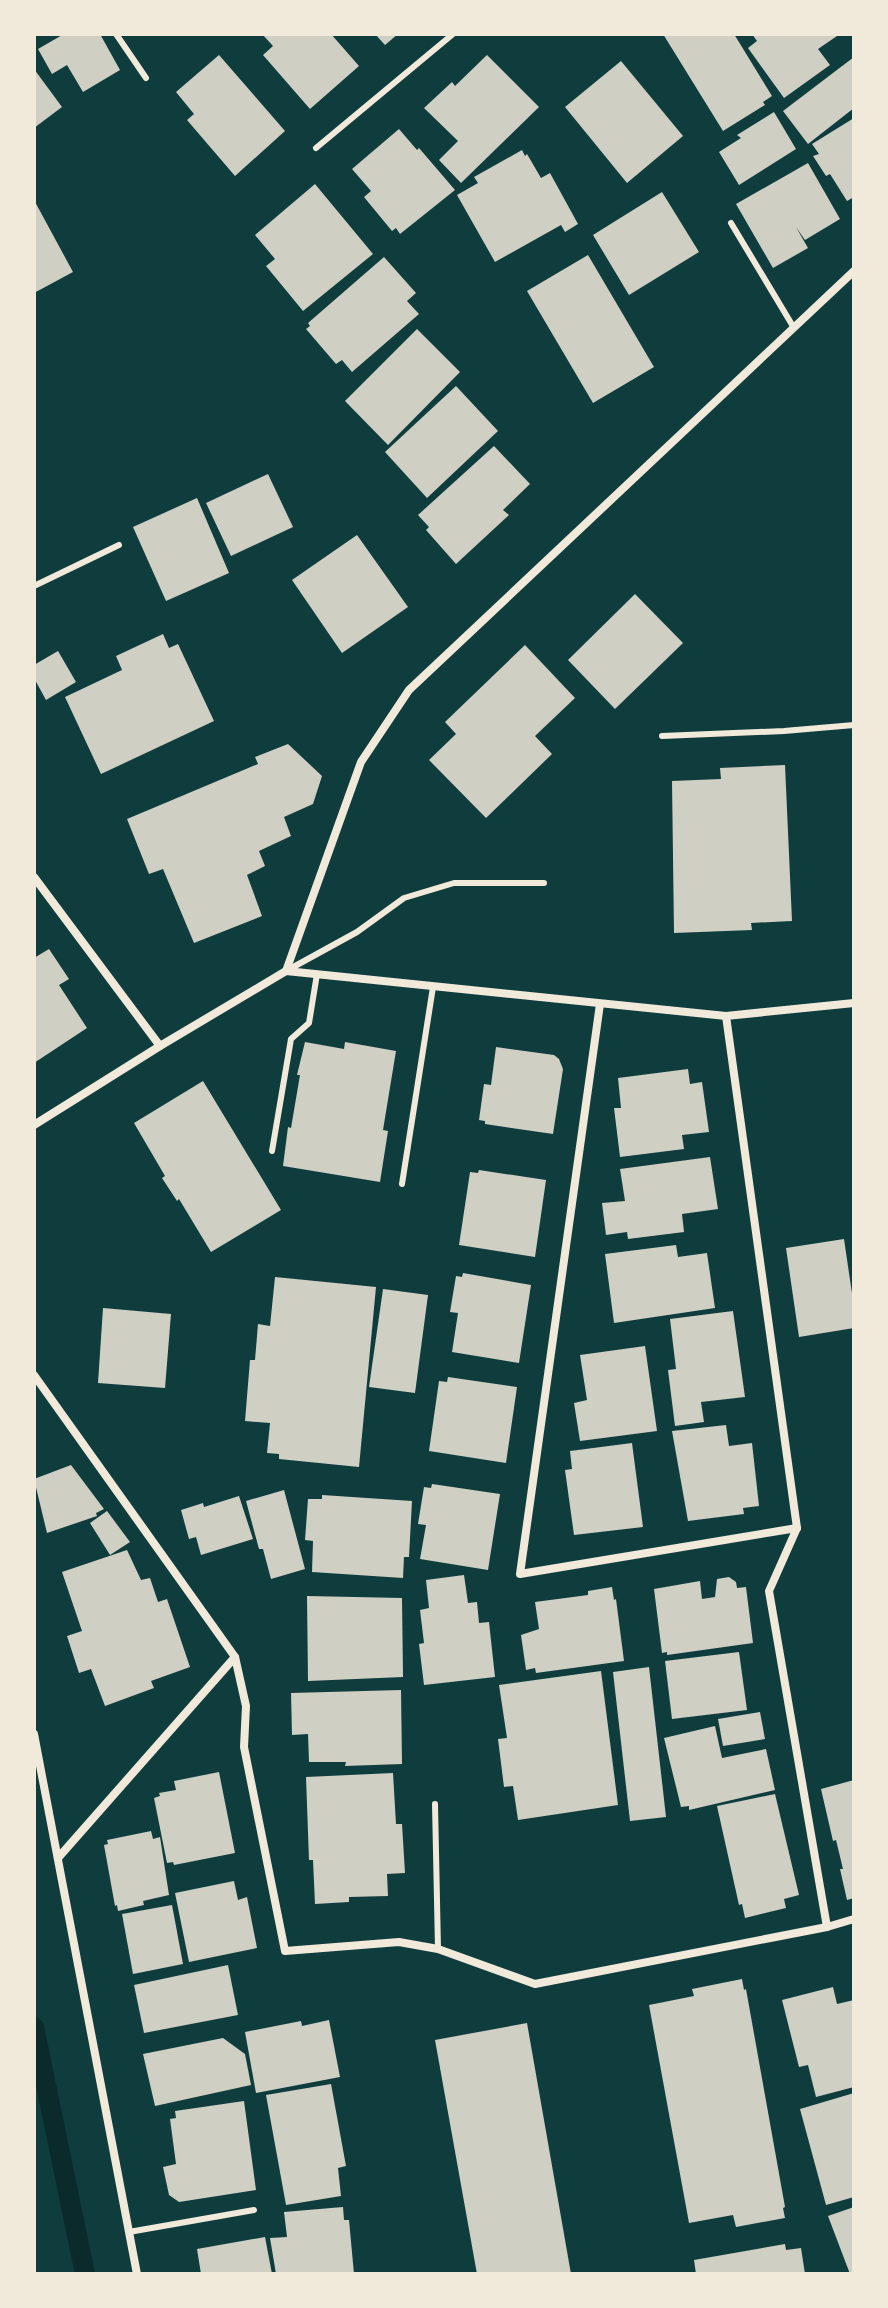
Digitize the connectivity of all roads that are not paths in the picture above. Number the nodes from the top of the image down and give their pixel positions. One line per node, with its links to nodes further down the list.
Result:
1 (116, 34): 3 (lane)
2 (453, 34): 4 (lane)
3 (146, 78)
4 (316, 148)
5 (731, 223): 7 (lane)
6 (854, 271): 7 (street)
7 (794, 328): 14 (street)
8 (119, 545): 9 (lane)
9 (34, 586)
10 (854, 725): 11 (lane)
11 (662, 736)
12 (34, 877): 20 (street)
13 (544, 883): 14 (lane)
14 (286, 971): 15 (street); 20 (street)
15 (317, 974): 16 (street); 22 (lane)
16 (433, 987): 18 (street); 23 (lane)
17 (854, 1003): 19 (street)
18 (600, 1004): 19 (street); 25 (street)
19 (726, 1016): 25 (street)
20 (160, 1046): 21 (street)
21 (34, 1125)
22 (272, 1151)
23 (402, 1184)
24 (34, 1375): 26 (street)
25 (797, 1528): 31 (street)
26 (235, 1657): 29 (street); 32 (street)
27 (34, 1734): 29 (street)
28 (435, 1804): 32 (lane)
29 (58, 1858): 34 (street)
30 (854, 1919): 31 (street)
31 (827, 1927): 32 (street)
32 (438, 1949)
33 (254, 2210): 34 (lane)
34 (129, 2232): 35 (street)
35 (137, 2274)

